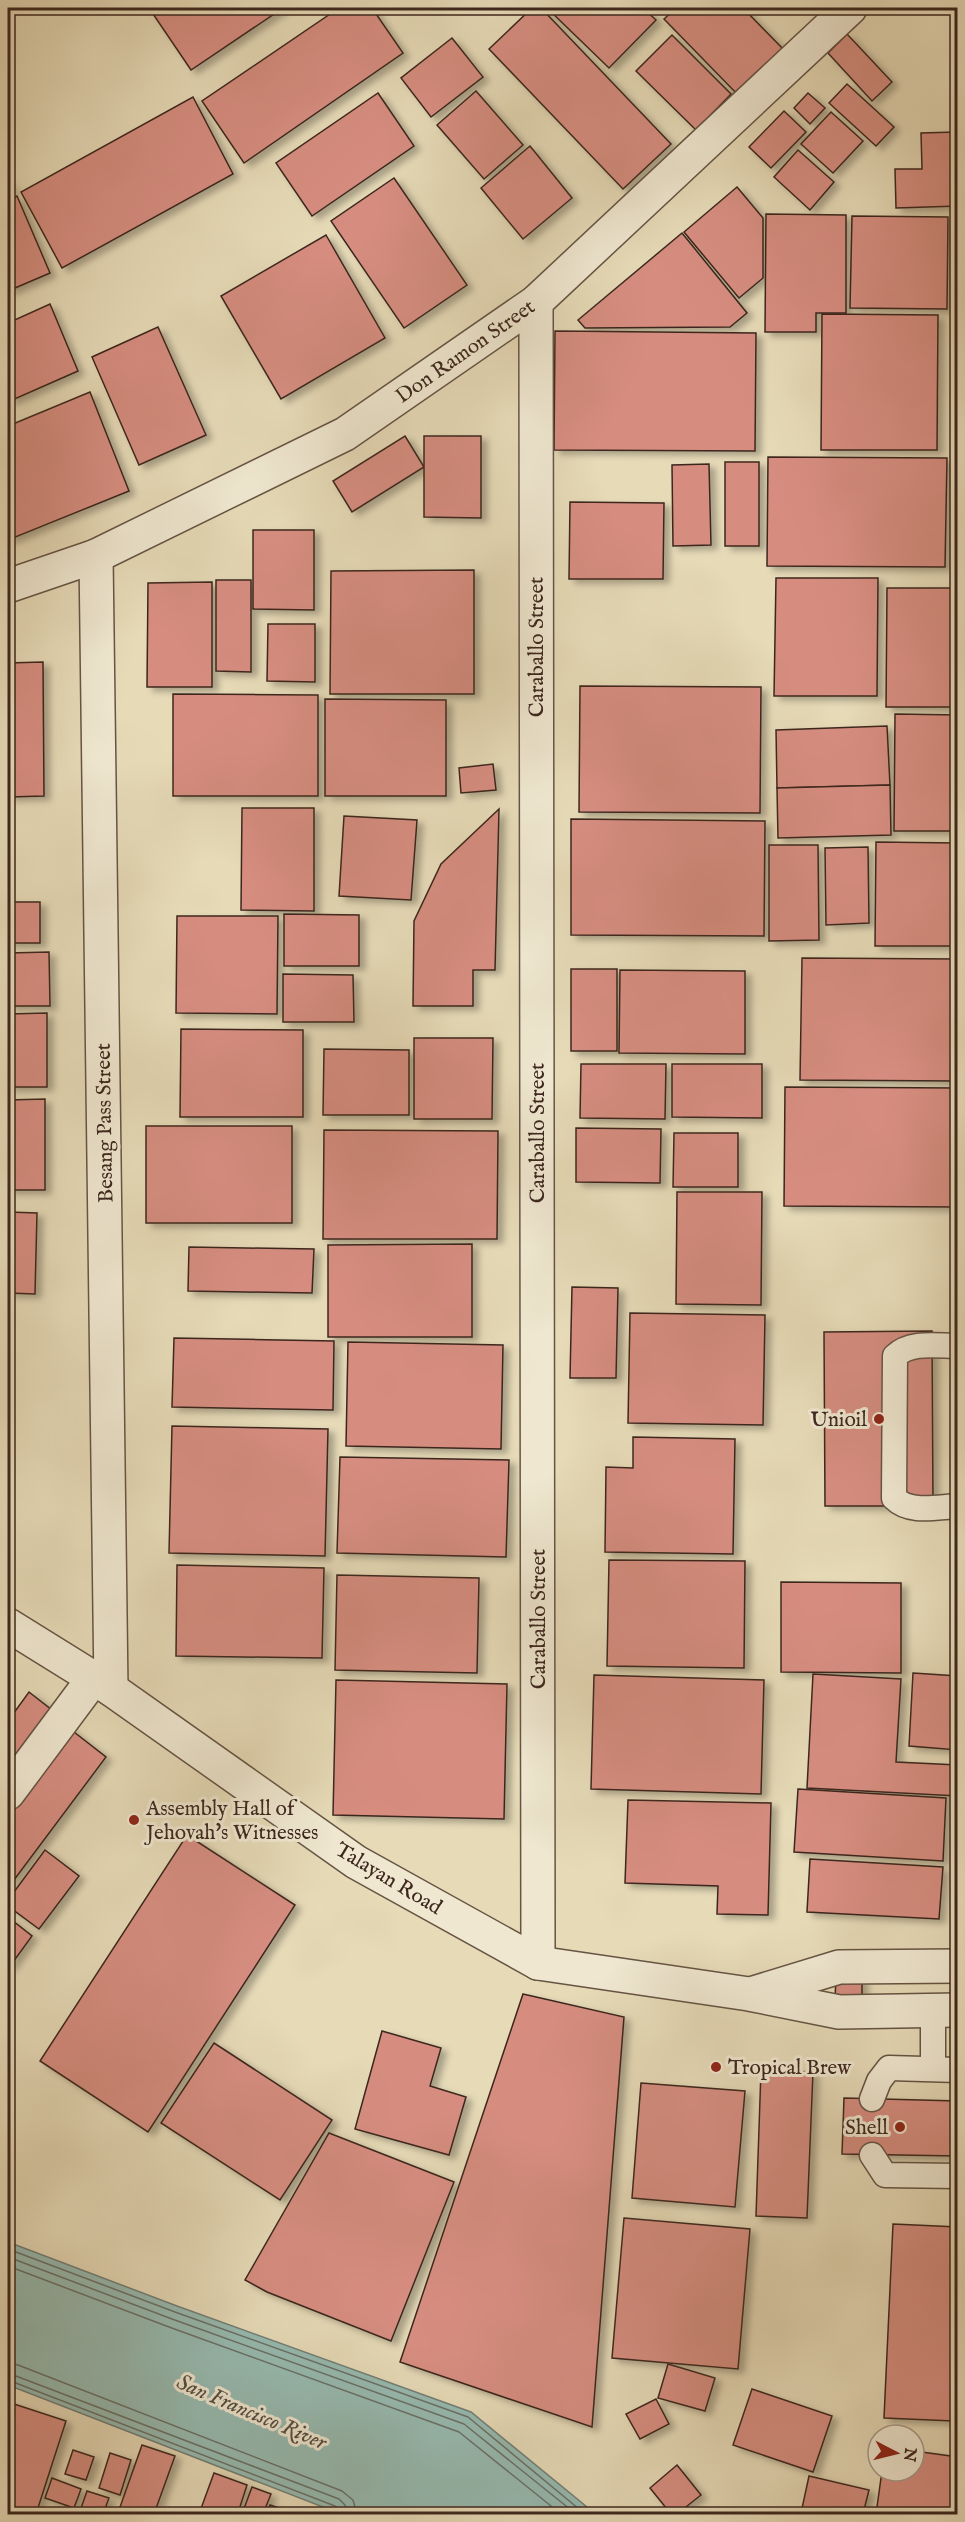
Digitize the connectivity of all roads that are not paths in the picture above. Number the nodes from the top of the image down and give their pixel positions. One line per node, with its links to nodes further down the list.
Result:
1 (850, 8): 2 (street, Don Ramon Street)
2 (536, 302): 3 (street, Don Ramon Street); 10 (street, Caraballo Street)
3 (96, 556): 4 (street, Don Ramon Street); 8 (street, Besang Pass Street)
4 (8, 586)
5 (957, 1346): 6 (lane)
6 (957, 1506)
7 (8, 1625): 8 (street, Talayan Road)
8 (102, 1684): 9 (street); 10 (street, Talayan Road)
9 (8, 1792)
10 (538, 1963): 12 (street, Talayan Road)
11 (957, 1966): 12 (street, Talayan Road)
12 (749, 1994): 13 (street, Talayan Road)
13 (945, 2009): 14 (lane)
14 (933, 2068): 15 (lane); 16 (lane)
15 (957, 2070)
16 (872, 2099)
17 (872, 2155): 18 (lane)
18 (957, 2176)

